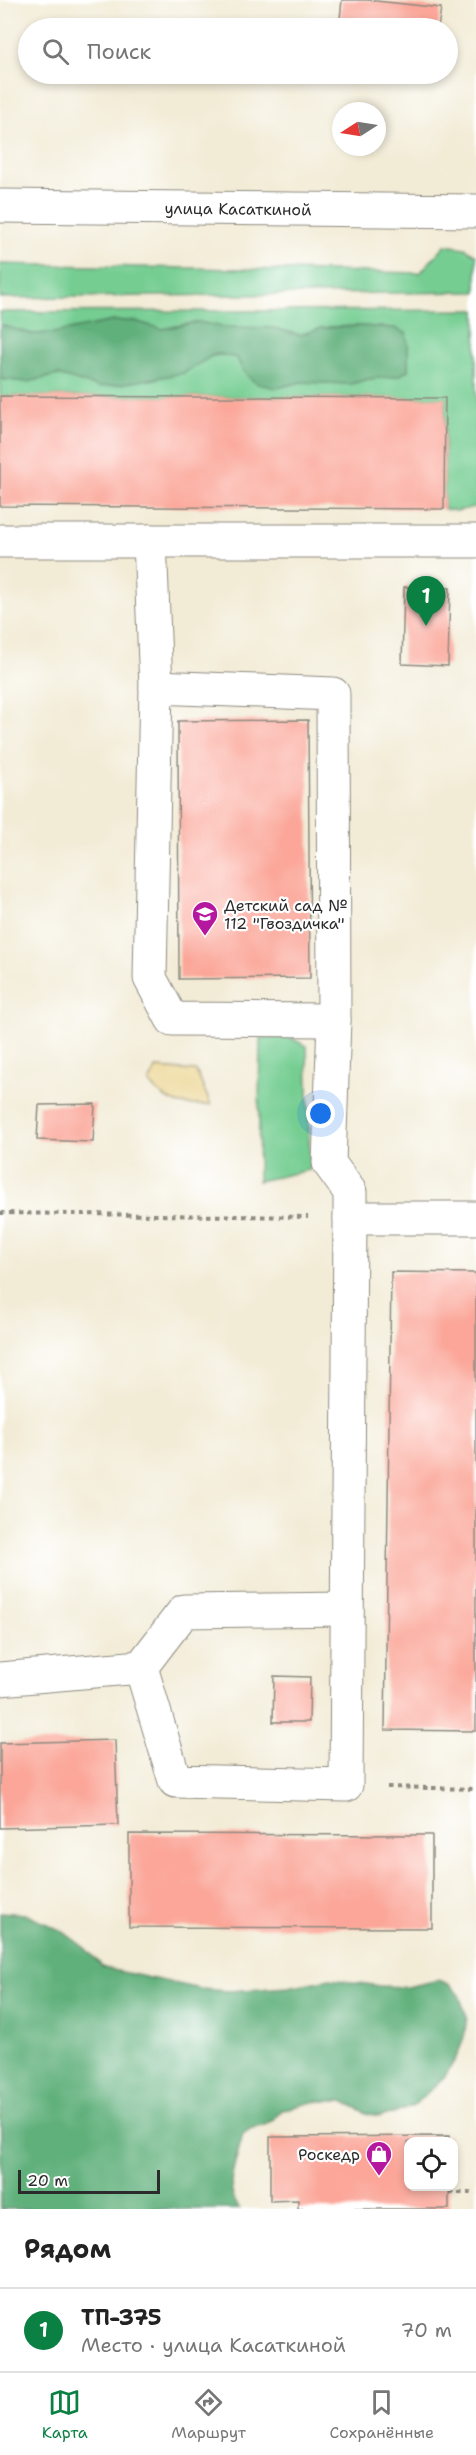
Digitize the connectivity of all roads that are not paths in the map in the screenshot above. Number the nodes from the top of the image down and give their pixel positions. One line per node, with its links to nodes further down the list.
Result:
1 (0, 206): 2 (street, улица Касаткиной)
2 (476, 211)
3 (0, 541): 4 (street)
4 (150, 541): 5 (street); 6 (street)
5 (476, 541)
6 (156, 687): 7 (street); 7 (street)
7 (334, 1020): 8 (street)
8 (350, 1218): 9 (street); 10 (street)
9 (476, 1218)
10 (347, 1610): 11 (street); 11 (street)
11 (141, 1666): 12 (street)
12 (0, 1679)

